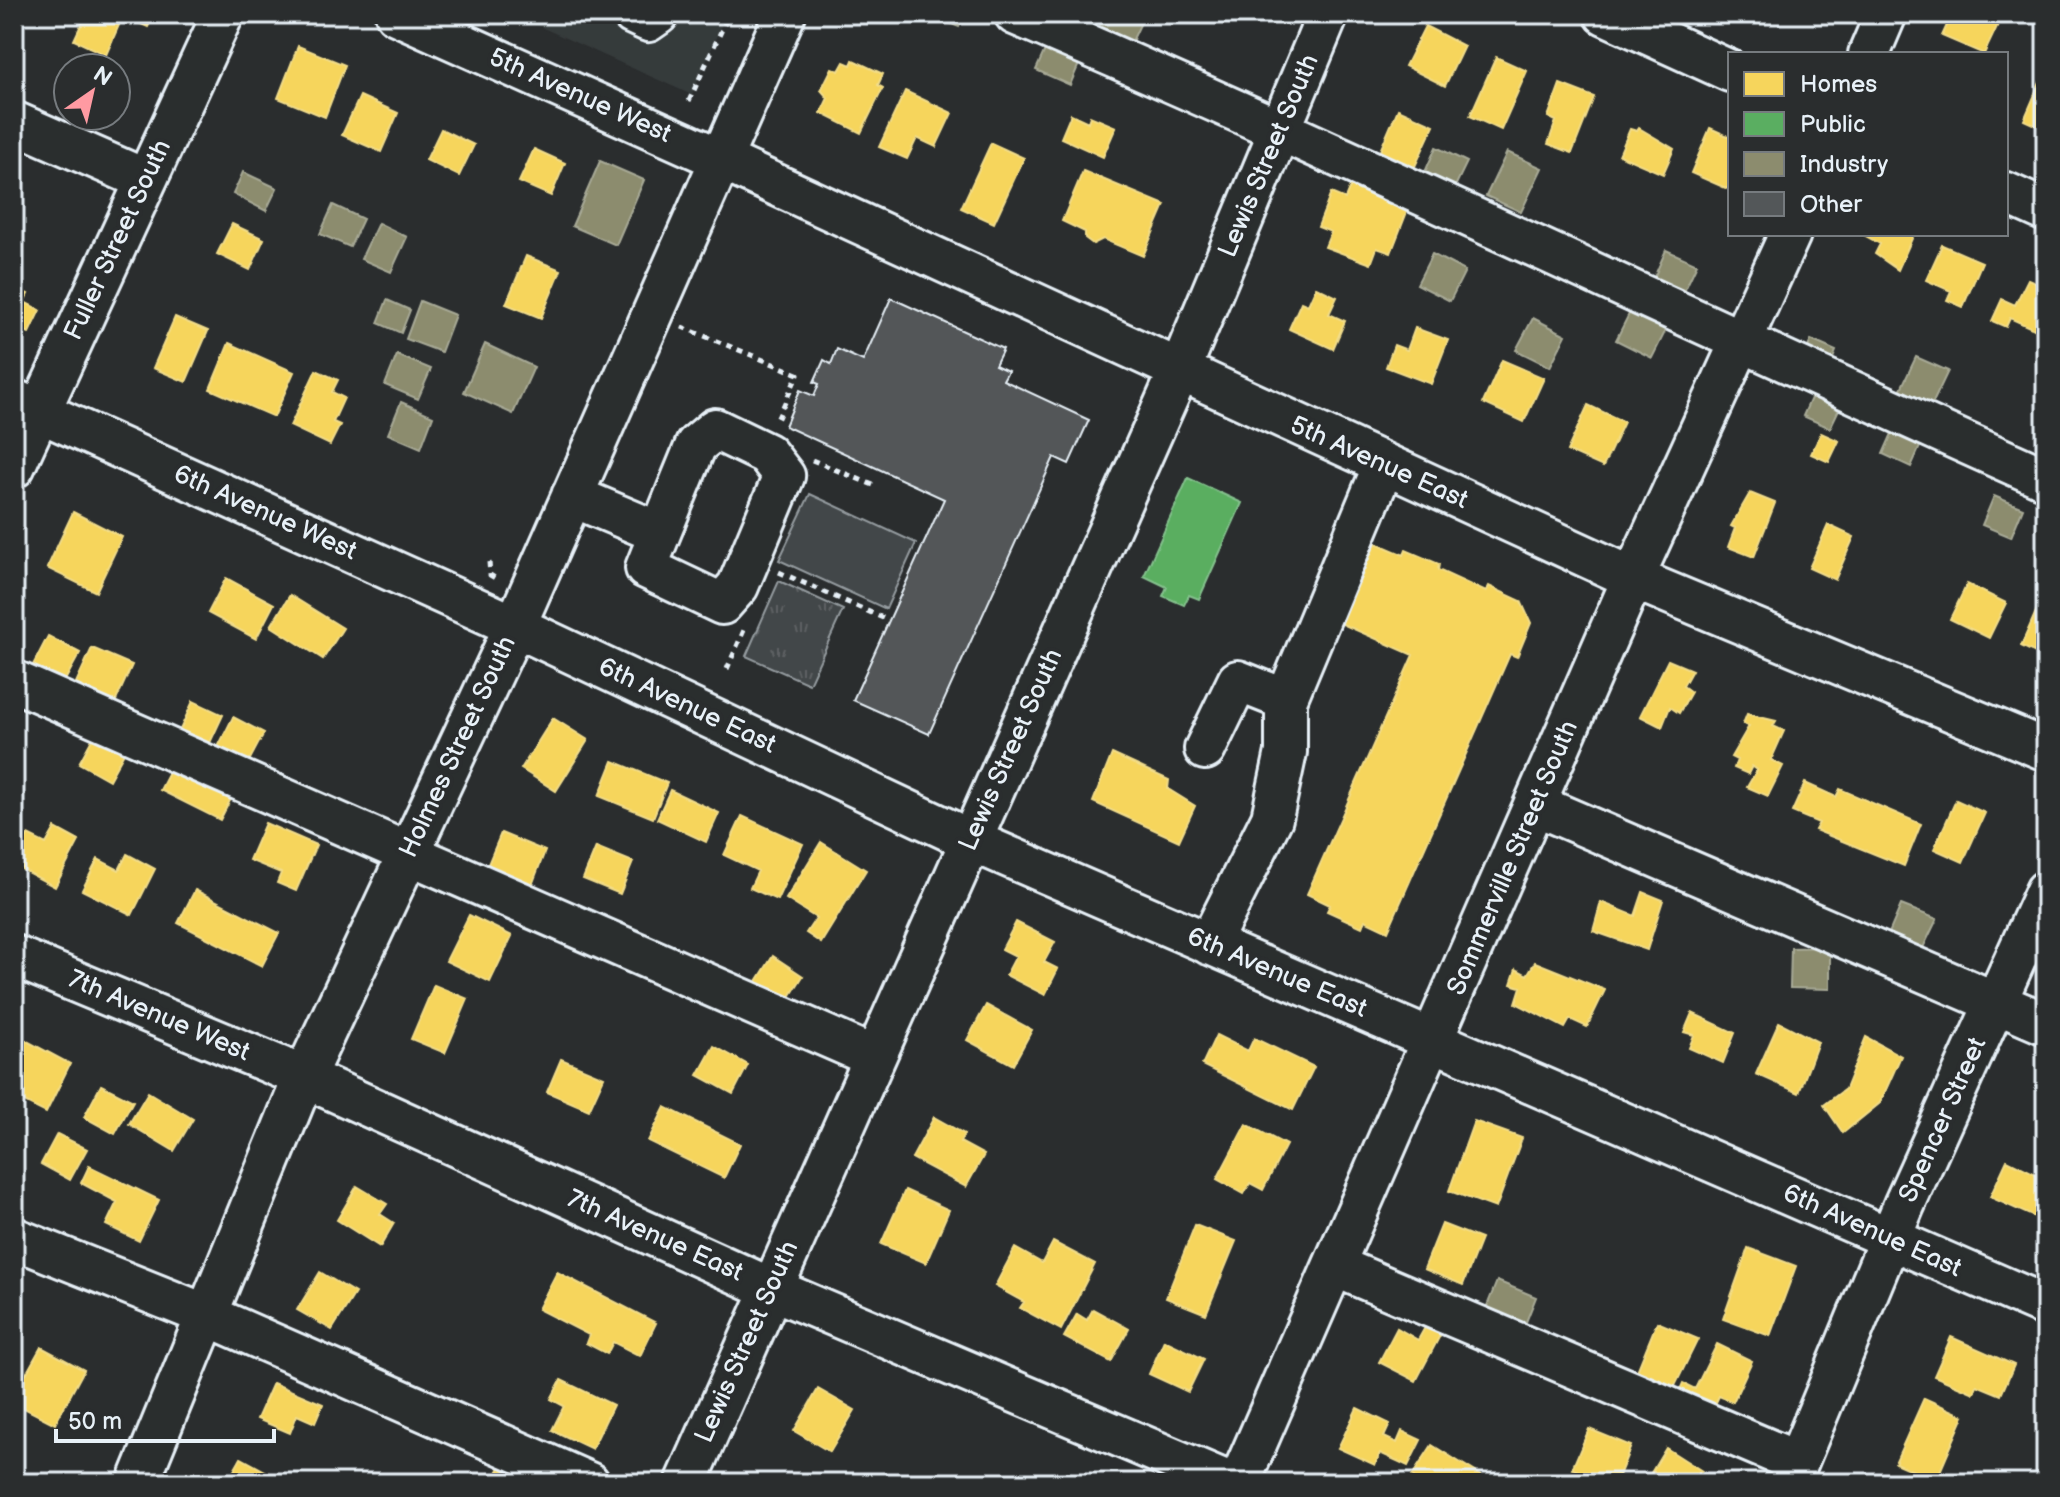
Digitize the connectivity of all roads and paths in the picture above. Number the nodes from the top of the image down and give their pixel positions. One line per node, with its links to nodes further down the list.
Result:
1 (223, 14): 17 (street, Fuller Street South)
2 (396, 14): 16 (street, 5th Avenue West)
3 (633, 14): 4 (street)
4 (658, 14)
5 (729, 14): 13 (path)
6 (785, 14): 16 (street, Holmes Street South)
7 (1015, 14): 15 (street)
8 (1328, 14): 15 (street, Lewis Street South)
9 (1605, 14): 12 (street)
10 (1886, 14): 11 (street)
11 (1870, 52)
12 (1728, 70)
13 (689, 101)
14 (14, 122): 17 (street)
15 (1281, 128): 22 (street); 23 (street, Lewis Street South)
16 (720, 159): 21 (street, Holmes Street South); 23 (street, 5th Avenue East)
17 (146, 180): 25 (street, Fuller Street South)
18 (2008, 194): 19 (street)
19 (2046, 211)
20 (1789, 236): 22 (street, Sommerville Street South)
21 (653, 311): 24 (path); 31 (street, Holmes Street South)
22 (1740, 342): 29 (street); 34 (street, Sommerville Street South)
23 (1179, 372): 27 (street, 5th Avenue East); 42 (street, Lewis Street South)
24 (798, 374)
25 (26, 405): 28 (street, Fuller Street South); 36 (street, 6th Avenue West)
26 (810, 458): 30 (path)
27 (1384, 465): 34 (street, 5th Avenue East); 38 (street)
28 (14, 467)
29 (2046, 479)
30 (878, 487)
31 (572, 496): 32 (street); 36 (street, Holmes Street South)
32 (660, 533)
33 (771, 569): 35 (path)
34 (1633, 578): 40 (street, 5th Avenue East); 41 (street, Sommerville Street South)
35 (883, 618)
36 (515, 626): 42 (street, 6th Avenue East); 43 (street, Holmes Street South)
37 (14, 681): 43 (street)
38 (1286, 700): 39 (street); 45 (street)
39 (1205, 749)
40 (2046, 750)
41 (1536, 805): 47 (street); 49 (street, Sommerville Street South)
42 (970, 840): 45 (street, 6th Avenue East); 50 (street, Lewis Street South)
43 (408, 854): 50 (street); 51 (street, Holmes Street South)
44 (2046, 891): 47 (street, Spencer Street)
45 (1209, 944): 49 (street, 6th Avenue East)
46 (14, 956): 51 (street, 7th Avenue West)
47 (1996, 1002): 48 (street); 53 (street, Spencer Street)
48 (2046, 1024)
49 (1434, 1042): 53 (street, 6th Avenue East); 54 (street, Sommerville Street South)
50 (874, 1057): 55 (street, Lewis Street South)
51 (304, 1077): 55 (street, 7th Avenue East); 57 (street, Holmes Street South)
52 (14, 1238): 57 (street)
53 (1890, 1239): 56 (street, 6th Avenue East); 58 (street, Spencer Street)
54 (1335, 1266): 58 (street); 63 (street, Sommerville Street South)
55 (770, 1288): 61 (street, Lewis Street South); 62 (street, 7th Avenue East)
56 (2046, 1306)
57 (209, 1316): 59 (street, Holmes Street South); 60 (street)
58 (1793, 1472)
59 (138, 1483)
60 (589, 1483)
61 (686, 1483)
62 (1230, 1483)
63 (1239, 1483)

